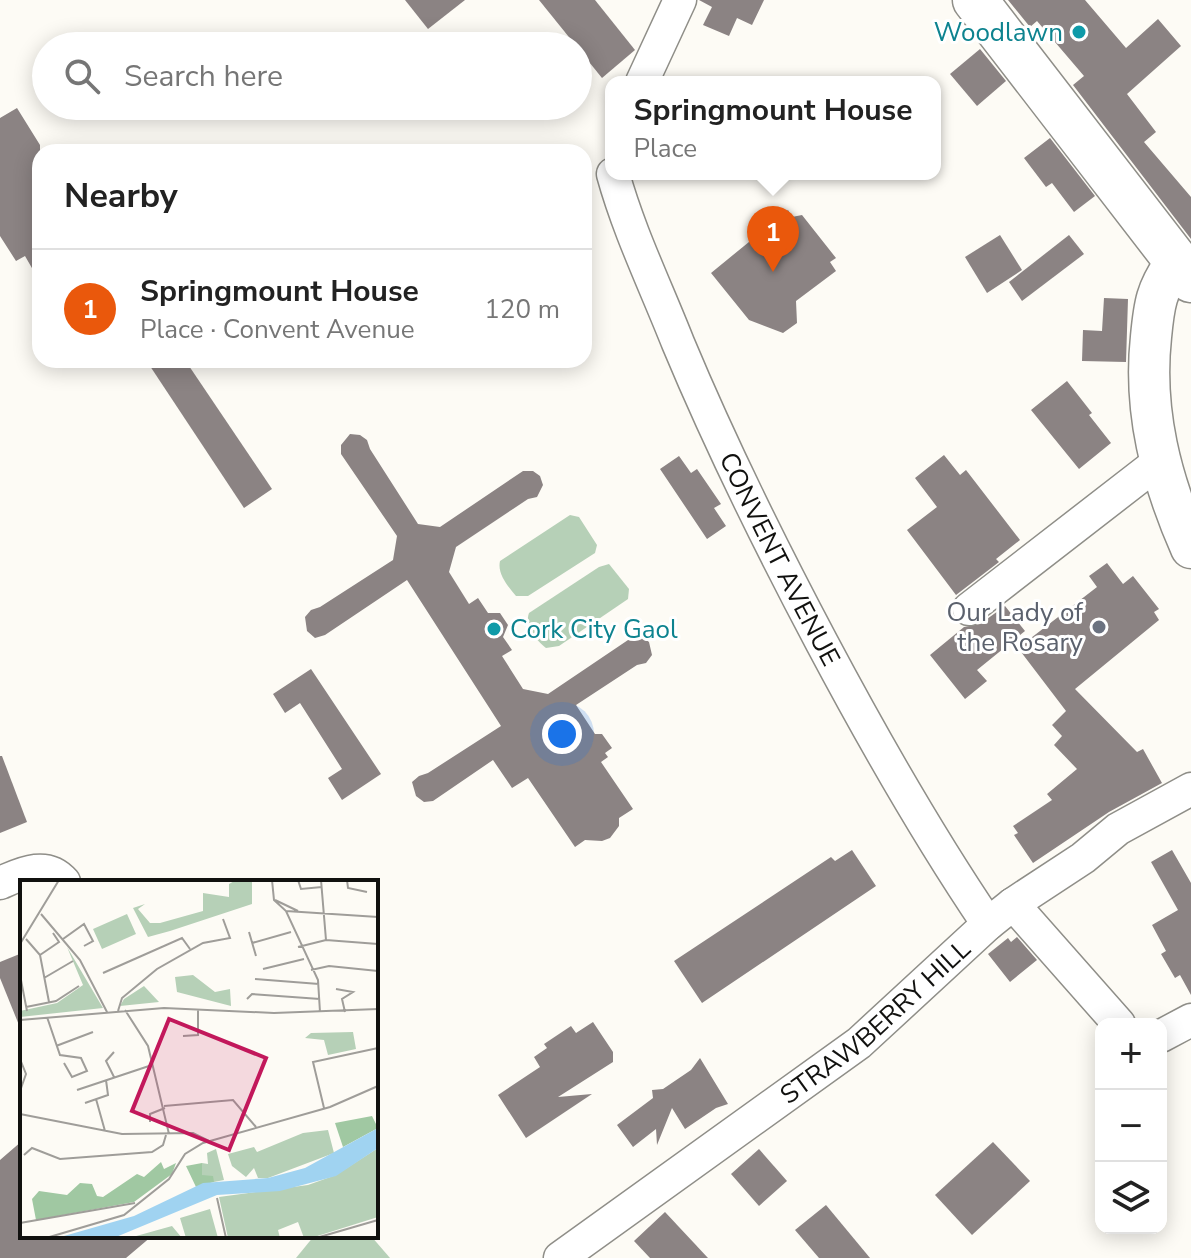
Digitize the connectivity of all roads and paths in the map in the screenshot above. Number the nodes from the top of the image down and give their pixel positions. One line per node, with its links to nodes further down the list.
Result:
1 (680, 0): 3 (street)
2 (975, 0): 5 (main road)
3 (645, 76)
4 (615, 180): 13 (street, CONVENT AVENUE)
5 (1183, 271): 6 (street)
6 (1160, 461): 7 (street); 8 (street)
7 (1191, 548)
8 (969, 609)
9 (1191, 789): 12 (street, STRAWBERRY HILL)
10 (62, 880): 11 (street)
11 (0, 883)
12 (1013, 904): 13 (street, STRAWBERRY HILL); 14 (street)
13 (988, 924): 17 (street, STRAWBERRY HILL)
14 (1114, 1018)
15 (1191, 1020): 16 (street)
16 (1167, 1033)
17 (596, 1249): 18 (street, STRAWBERRY HILL)
18 (560, 1258)

